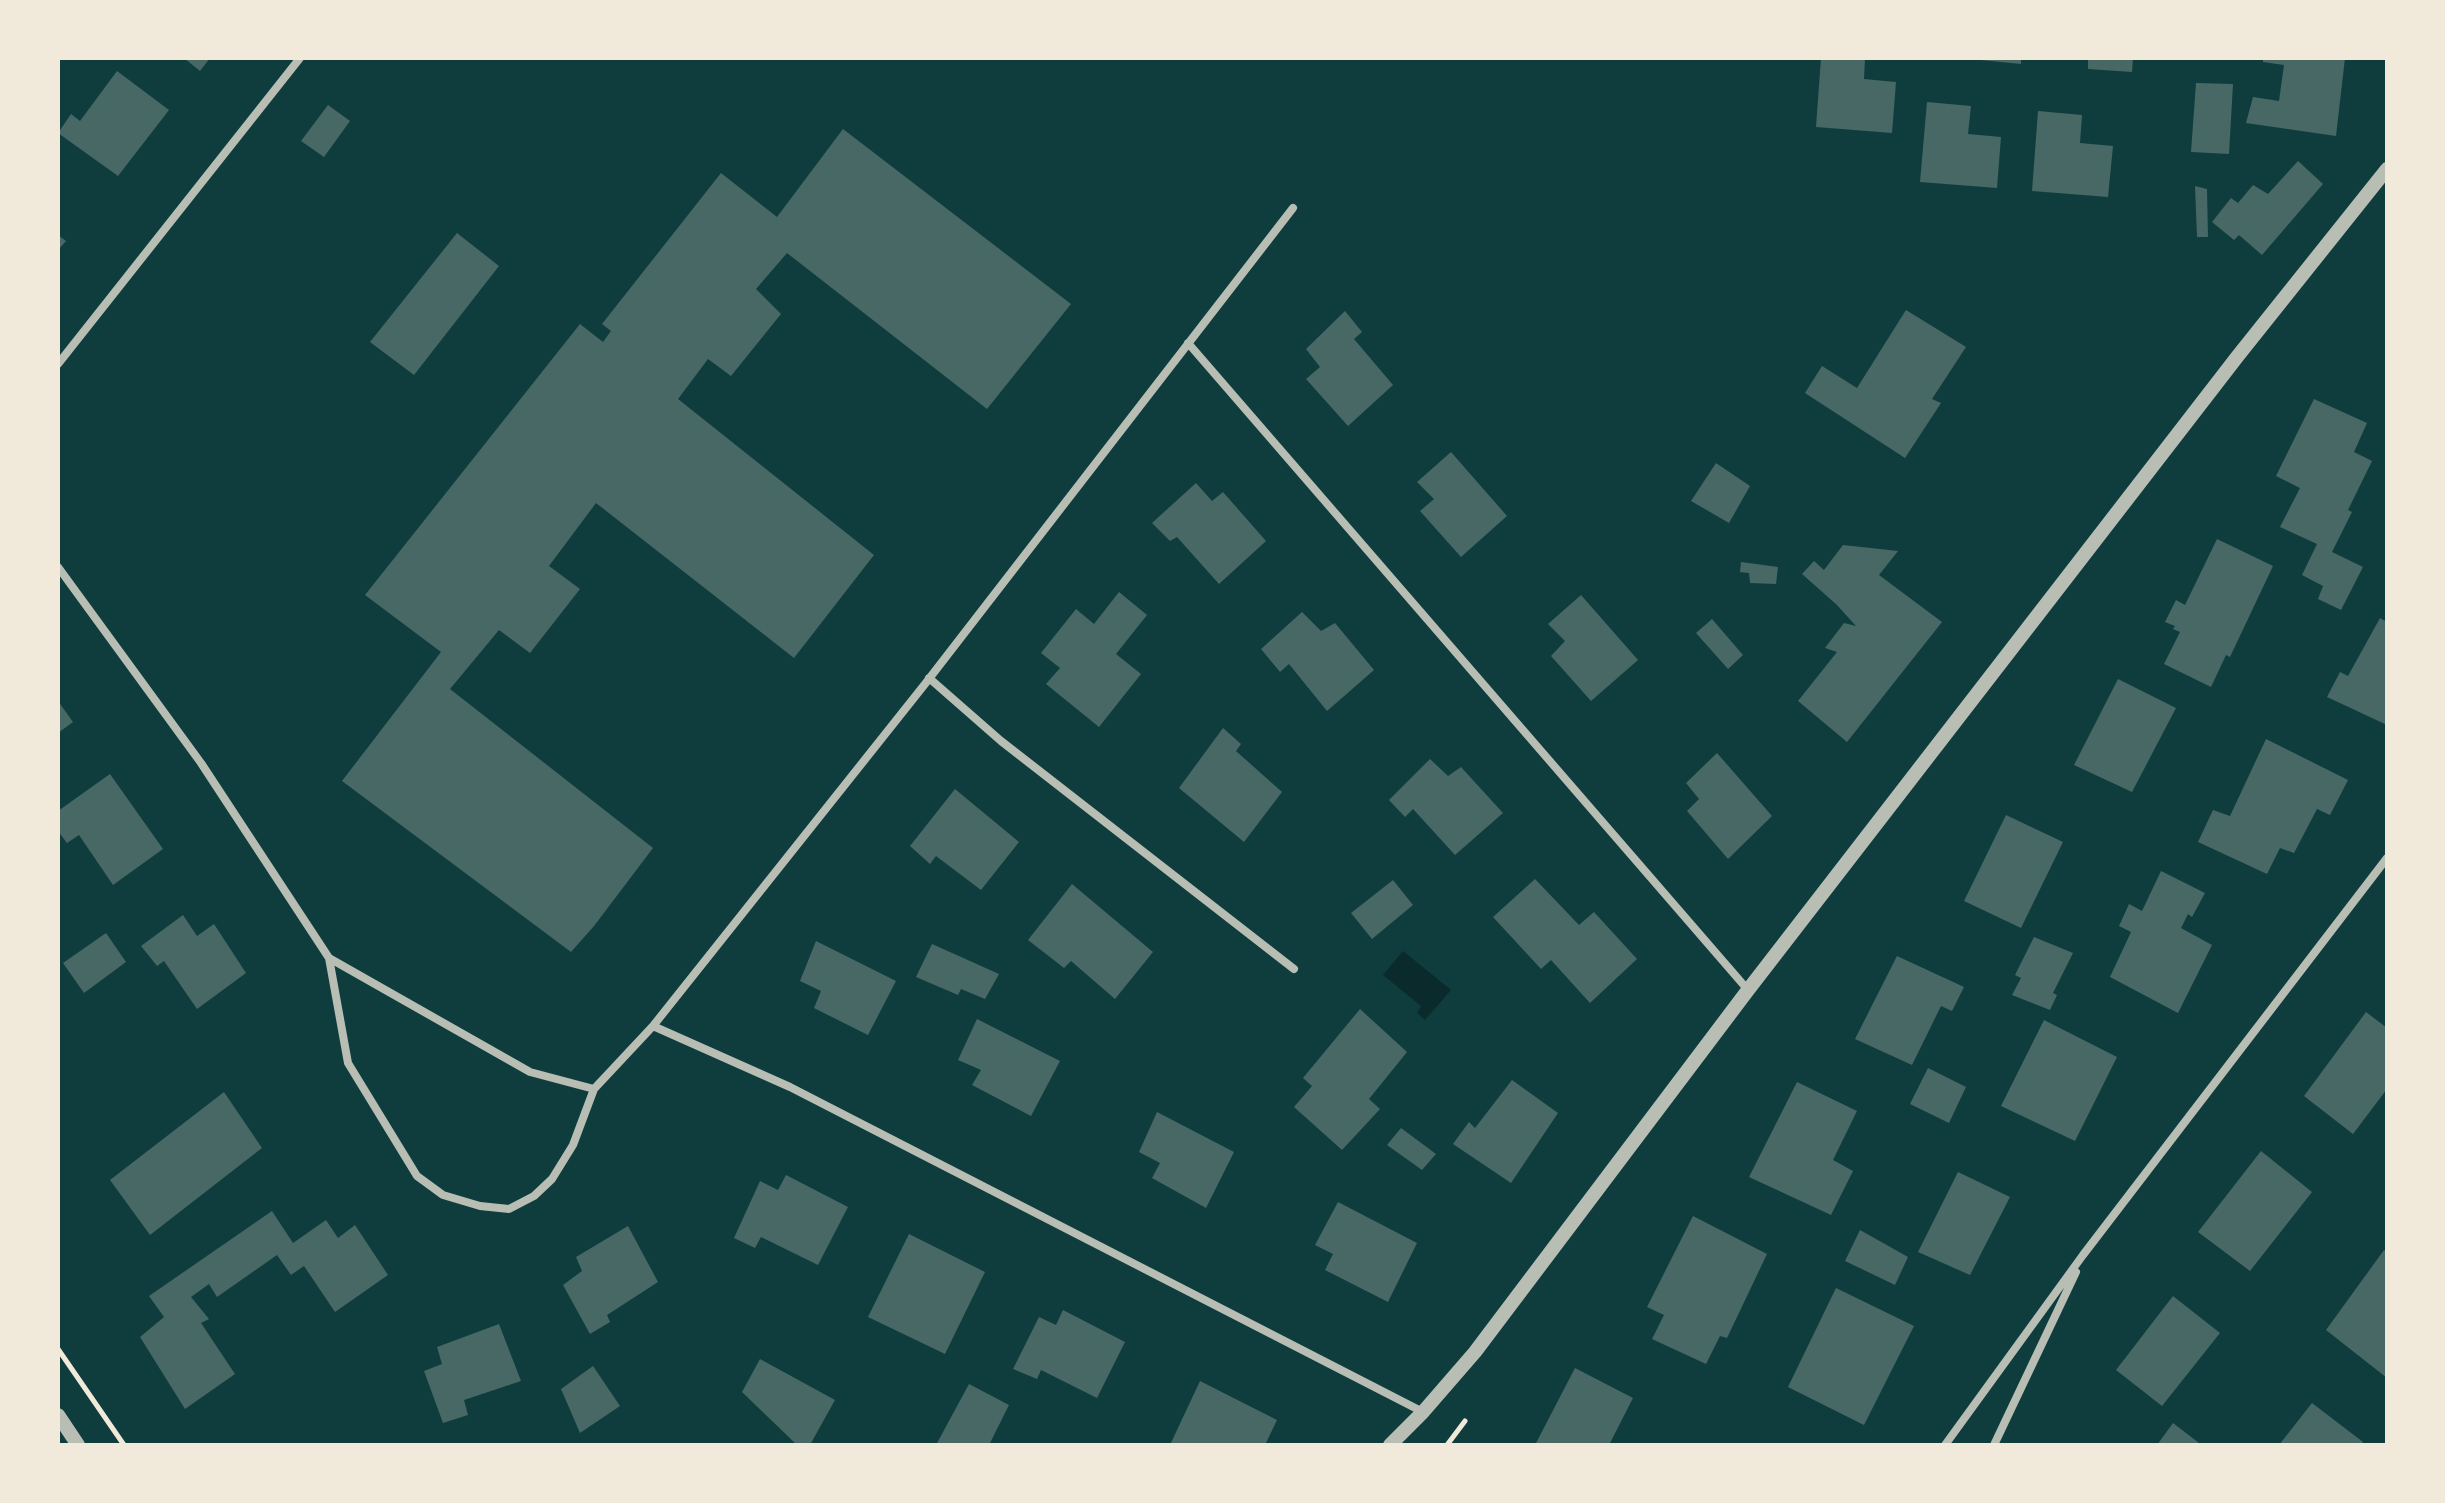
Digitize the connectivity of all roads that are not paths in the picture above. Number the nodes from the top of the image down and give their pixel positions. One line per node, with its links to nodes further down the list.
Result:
1 (300, 58): 5 (street)
2 (2387, 169): 11 (street)
3 (1293, 208): 4 (street)
4 (1188, 343): 7 (street); 11 (street)
5 (58, 364)
6 (58, 567): 9 (street)
7 (929, 678): 10 (street); 12 (street)
8 (2387, 858): 14 (street)
9 (329, 958): 13 (street); 13 (street)
10 (1294, 969)
11 (1748, 990): 15 (street)
12 (653, 1026): 13 (street); 15 (street)
13 (594, 1089)
14 (2083, 1255): 19 (street); 20 (street)
15 (1423, 1412): 18 (street)
16 (58, 1415): 17 (street)
17 (78, 1445)
18 (1390, 1445)
19 (1945, 1445)
20 (1994, 1445)

